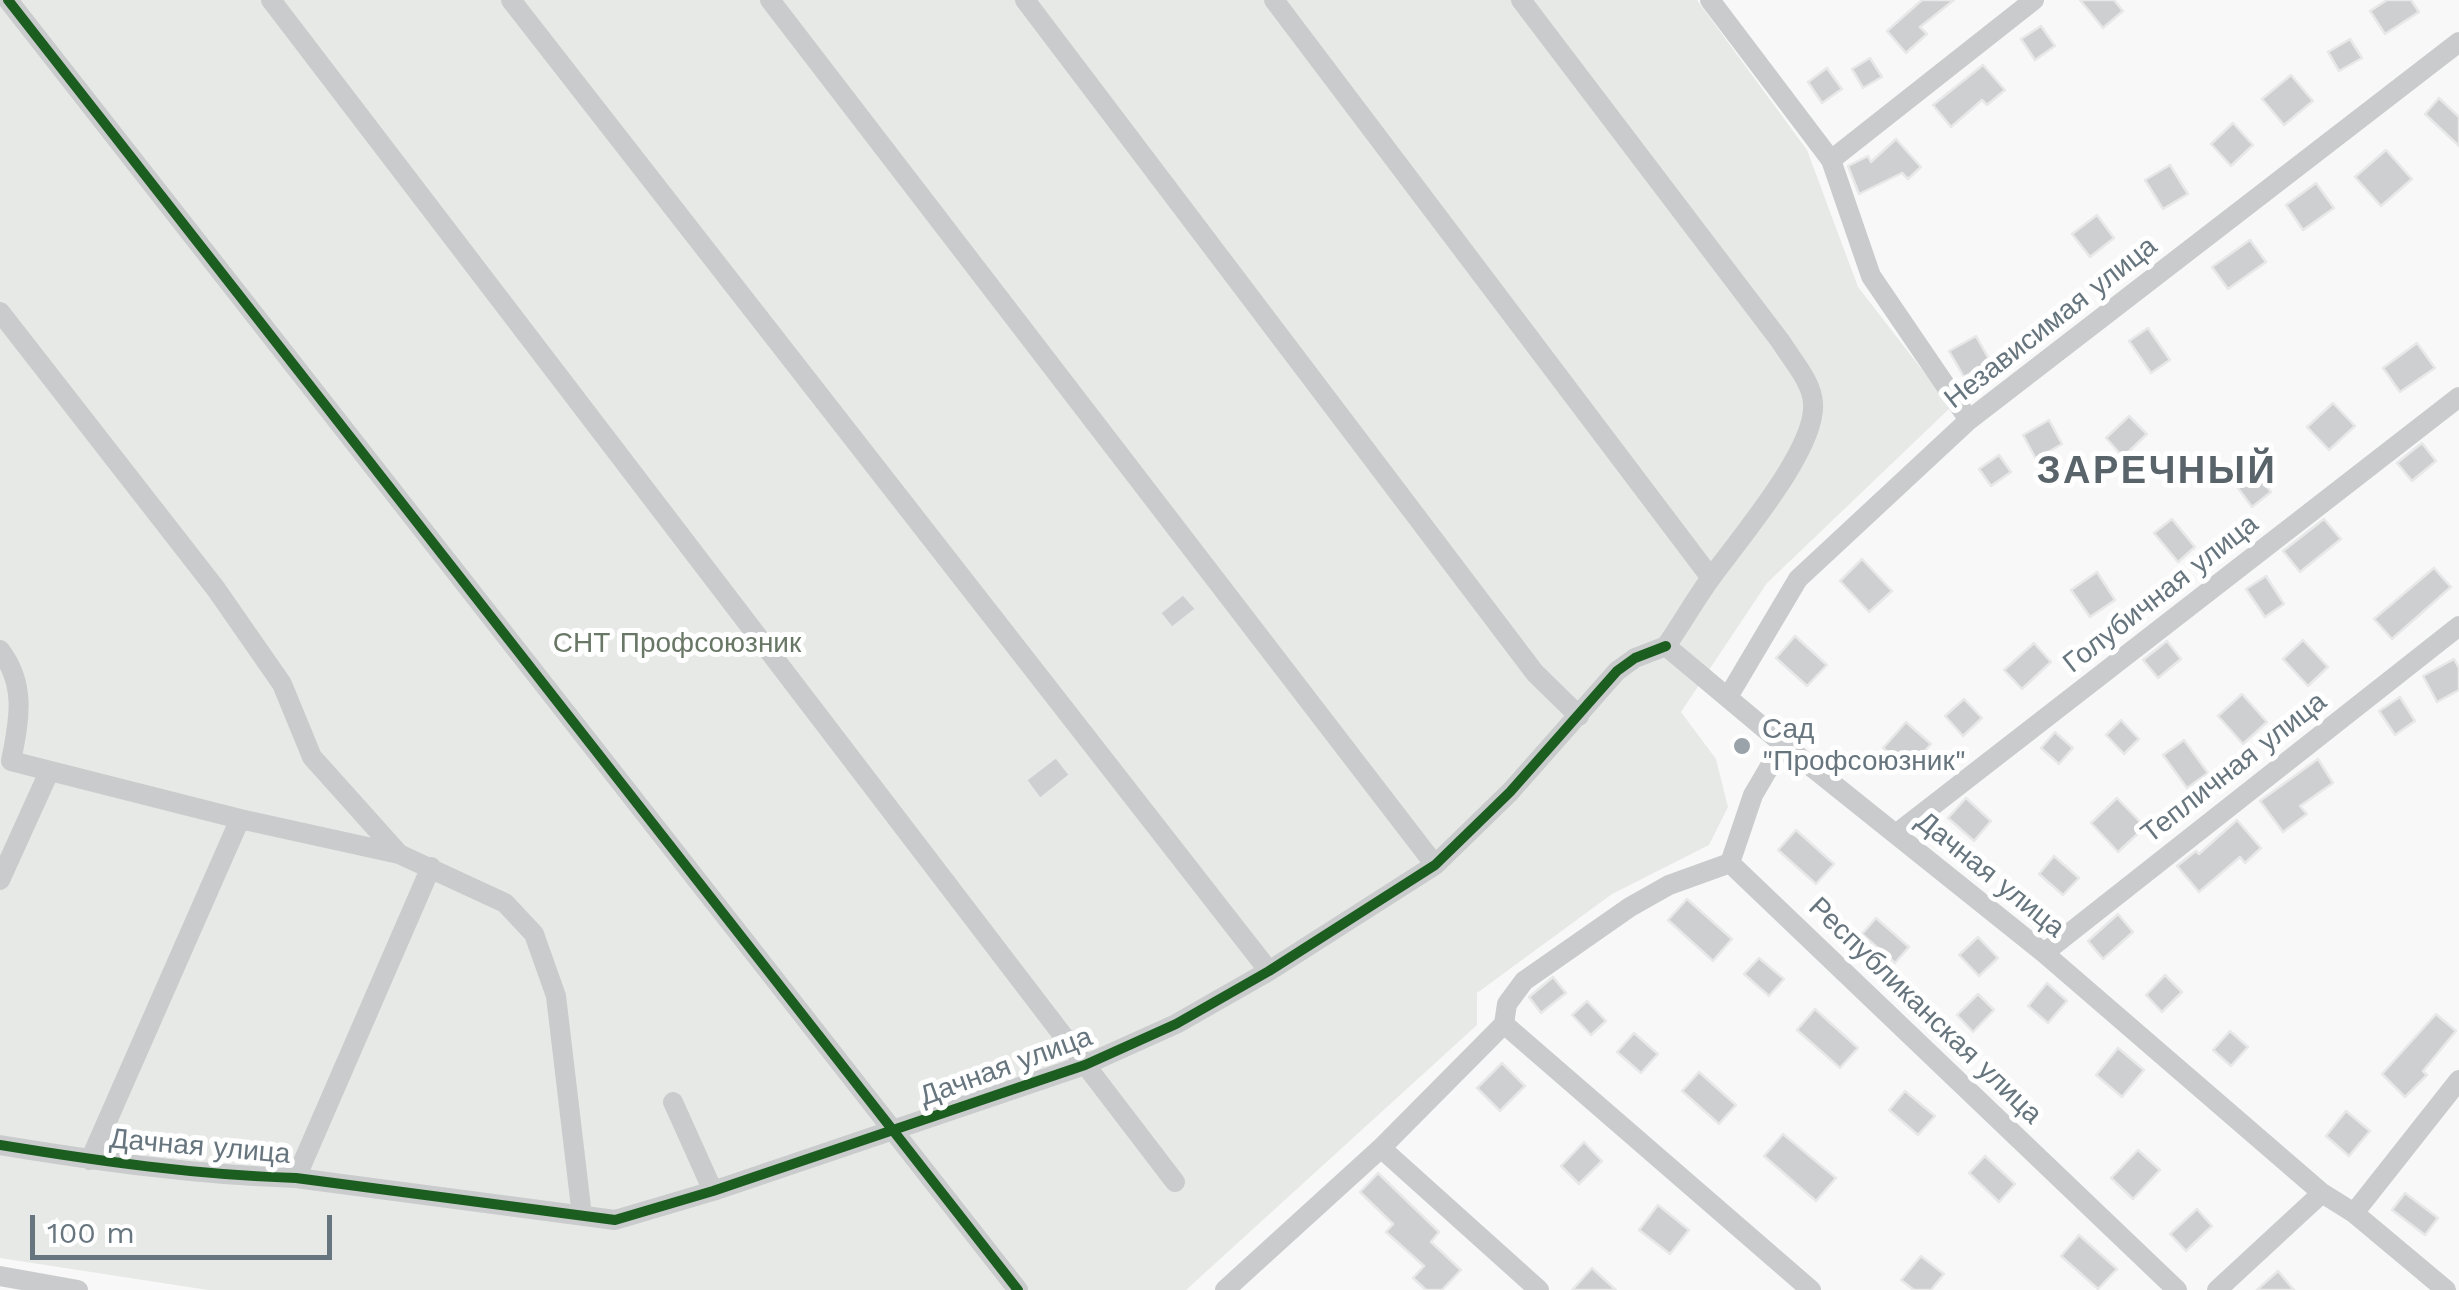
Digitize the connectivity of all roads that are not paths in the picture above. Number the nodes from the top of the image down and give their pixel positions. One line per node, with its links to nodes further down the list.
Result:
1 (8, 0): 37 (street)
2 (270, 0): 34 (street)
3 (512, 0): 32 (street)
4 (770, 0): 28 (street)
5 (1025, 0): 20 (street)
6 (1274, 0): 15 (street)
7 (1522, 0): 15 (street)
8 (1710, 0): 11 (street)
9 (2034, 0): 11 (street)
10 (2459, 42): 14 (street, Независимая улица)
11 (1831, 160): 14 (street)
12 (0, 312): 26 (street)
13 (2459, 397): 25 (street, Голубичная улица)
14 (1969, 420): 19 (street, Независимая улица)
15 (1710, 578): 17 (street)
16 (2459, 626): 31 (street, Тепличная улица)
17 (1666, 646): 19 (street, Дачная улица); 20 (street, Дачная улица)
18 (0, 650): 22 (street)
19 (1728, 698): 21 (street, Дачная улица)
20 (1579, 716): 28 (street, Дачная улица)
21 (1783, 744): 25 (street, Дачная улица); 27 (street)
22 (6, 760): 23 (street)
23 (49, 772): 24 (street); 30 (street)
24 (240, 819): 26 (street); 40 (street)
25 (1896, 834): 31 (street, Дачная улица)
26 (399, 854): 29 (street)
27 (1730, 863): 33 (street); 53 (street, Республиканская улица)
28 (1435, 865): 32 (street, Дачная улица)
29 (431, 867): 41 (street); 46 (street)
30 (0, 880)
31 (2044, 953): 44 (street, Дачная улица)
32 (1269, 972): 34 (street, Дачная улица)
33 (1504, 1024): 39 (street); 52 (street)
34 (1085, 1066): 37 (street, Дачная улица); 42 (street)
35 (2459, 1080): 45 (street)
36 (672, 1102): 43 (street)
37 (894, 1131): 43 (street, Дачная улица); 49 (street)
38 (0, 1144): 40 (street, Дачная улица)
39 (1381, 1148): 50 (street); 51 (street)
40 (90, 1160): 41 (street, Дачная улица)
41 (296, 1178): 46 (street, Дачная улица)
42 (1175, 1182)
43 (713, 1191): 46 (street, Дачная улица)
44 (2322, 1193): 45 (street, Дачная улица); 54 (street)
45 (2354, 1213): 55 (street, Дачная улица)
46 (582, 1216)
47 (0, 1276): 48 (street)
48 (78, 1290)
49 (1018, 1290)
50 (1225, 1290)
51 (1539, 1290)
52 (1811, 1290)
53 (2177, 1290)
54 (2217, 1290)
55 (2446, 1290)

